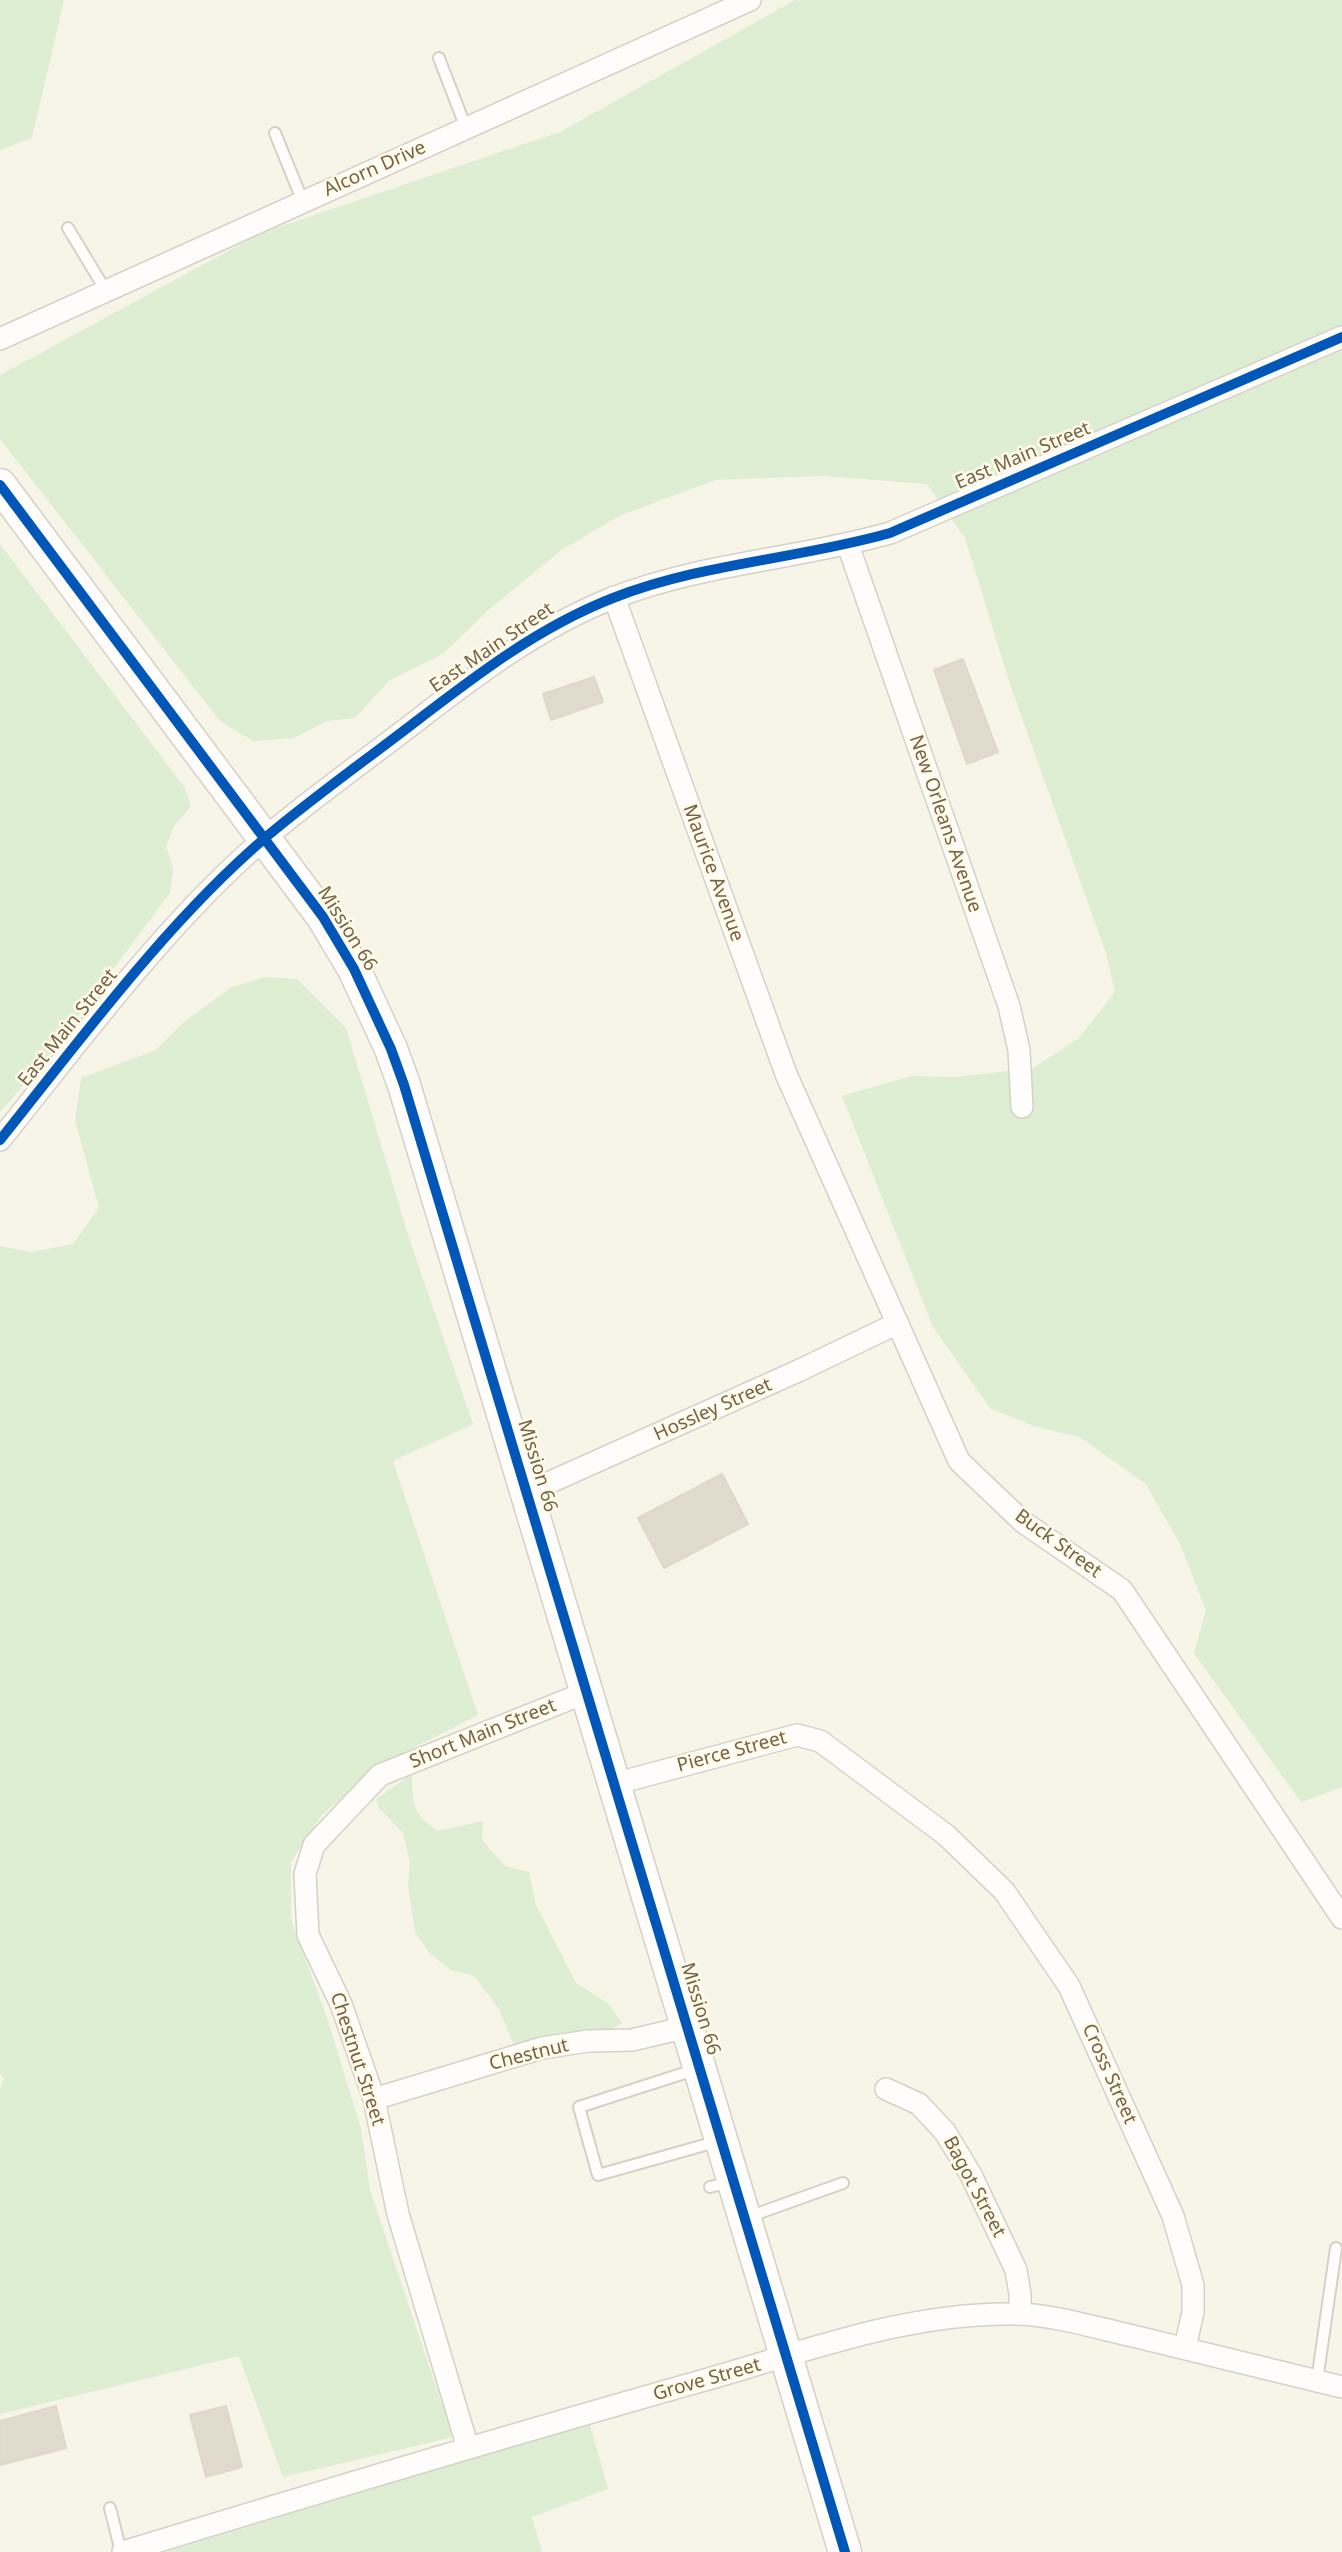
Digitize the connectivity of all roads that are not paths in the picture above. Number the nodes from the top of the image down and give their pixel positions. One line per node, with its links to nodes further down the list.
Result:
1 (750, 0): 3 (street, Alcorn Drive)
2 (439, 58): 3 (lane)
3 (466, 128): 5 (street, Alcorn Drive)
4 (275, 133): 5 (lane)
5 (303, 202): 7 (street, Alcorn Drive)
6 (68, 228): 7 (lane)
7 (106, 291): 9 (street, Alcorn Drive)
8 (1342, 337): 11 (street, East Main Street)
9 (0, 339)
10 (0, 485): 13 (street, Mission 66)
11 (848, 545): 12 (street, East Main Street); 14 (street, New Orleans Avenue)
12 (614, 597): 13 (street, East Main Street); 16 (street, Maurice Avenue)
13 (265, 838): 15 (street, East Main Street); 18 (street, Mission 66)
14 (1022, 1107)
15 (0, 1140)
16 (817, 1146): 17 (street, Buck Street)
17 (898, 1323): 18 (street, Hossley Street); 23 (street, Buck Street)
18 (526, 1493): 19 (street, Mission 66)
19 (587, 1692): 20 (street, Short Main Street); 21 (street, Mission 66)
20 (380, 1775): 27 (street, Chestnut Street)
21 (614, 1784): 22 (street, Pierce Street); 24 (street, Mission 66)
22 (946, 1835): 33 (street, Cross Street)
23 (1342, 1918)
24 (687, 2027): 25 (street, Mission 66); 27 (street, Chestnut)
25 (700, 2068): 28 (street, Mission 66); 28 (lane)
26 (886, 2089): 32 (street, Bagot Street)
27 (374, 2099): 37 (street, Chestnut Street)
28 (722, 2140): 30 (street, Mission 66)
29 (843, 2183): 30 (lane)
30 (745, 2218): 34 (street, Mission 66)
31 (1336, 2248): 35 (lane)
32 (1020, 2314): 33 (street, Grove Street); 34 (street, Grove Street)
33 (1185, 2348): 35 (street, Grove Street)
34 (787, 2357): 37 (street, Grove Street); 40 (street, Mission 66)
35 (1317, 2381): 36 (street, Grove Street)
36 (1342, 2387)
37 (468, 2448): 39 (street, Grove Street)
38 (110, 2508): 39 (lane)
39 (122, 2552)
40 (845, 2552)

